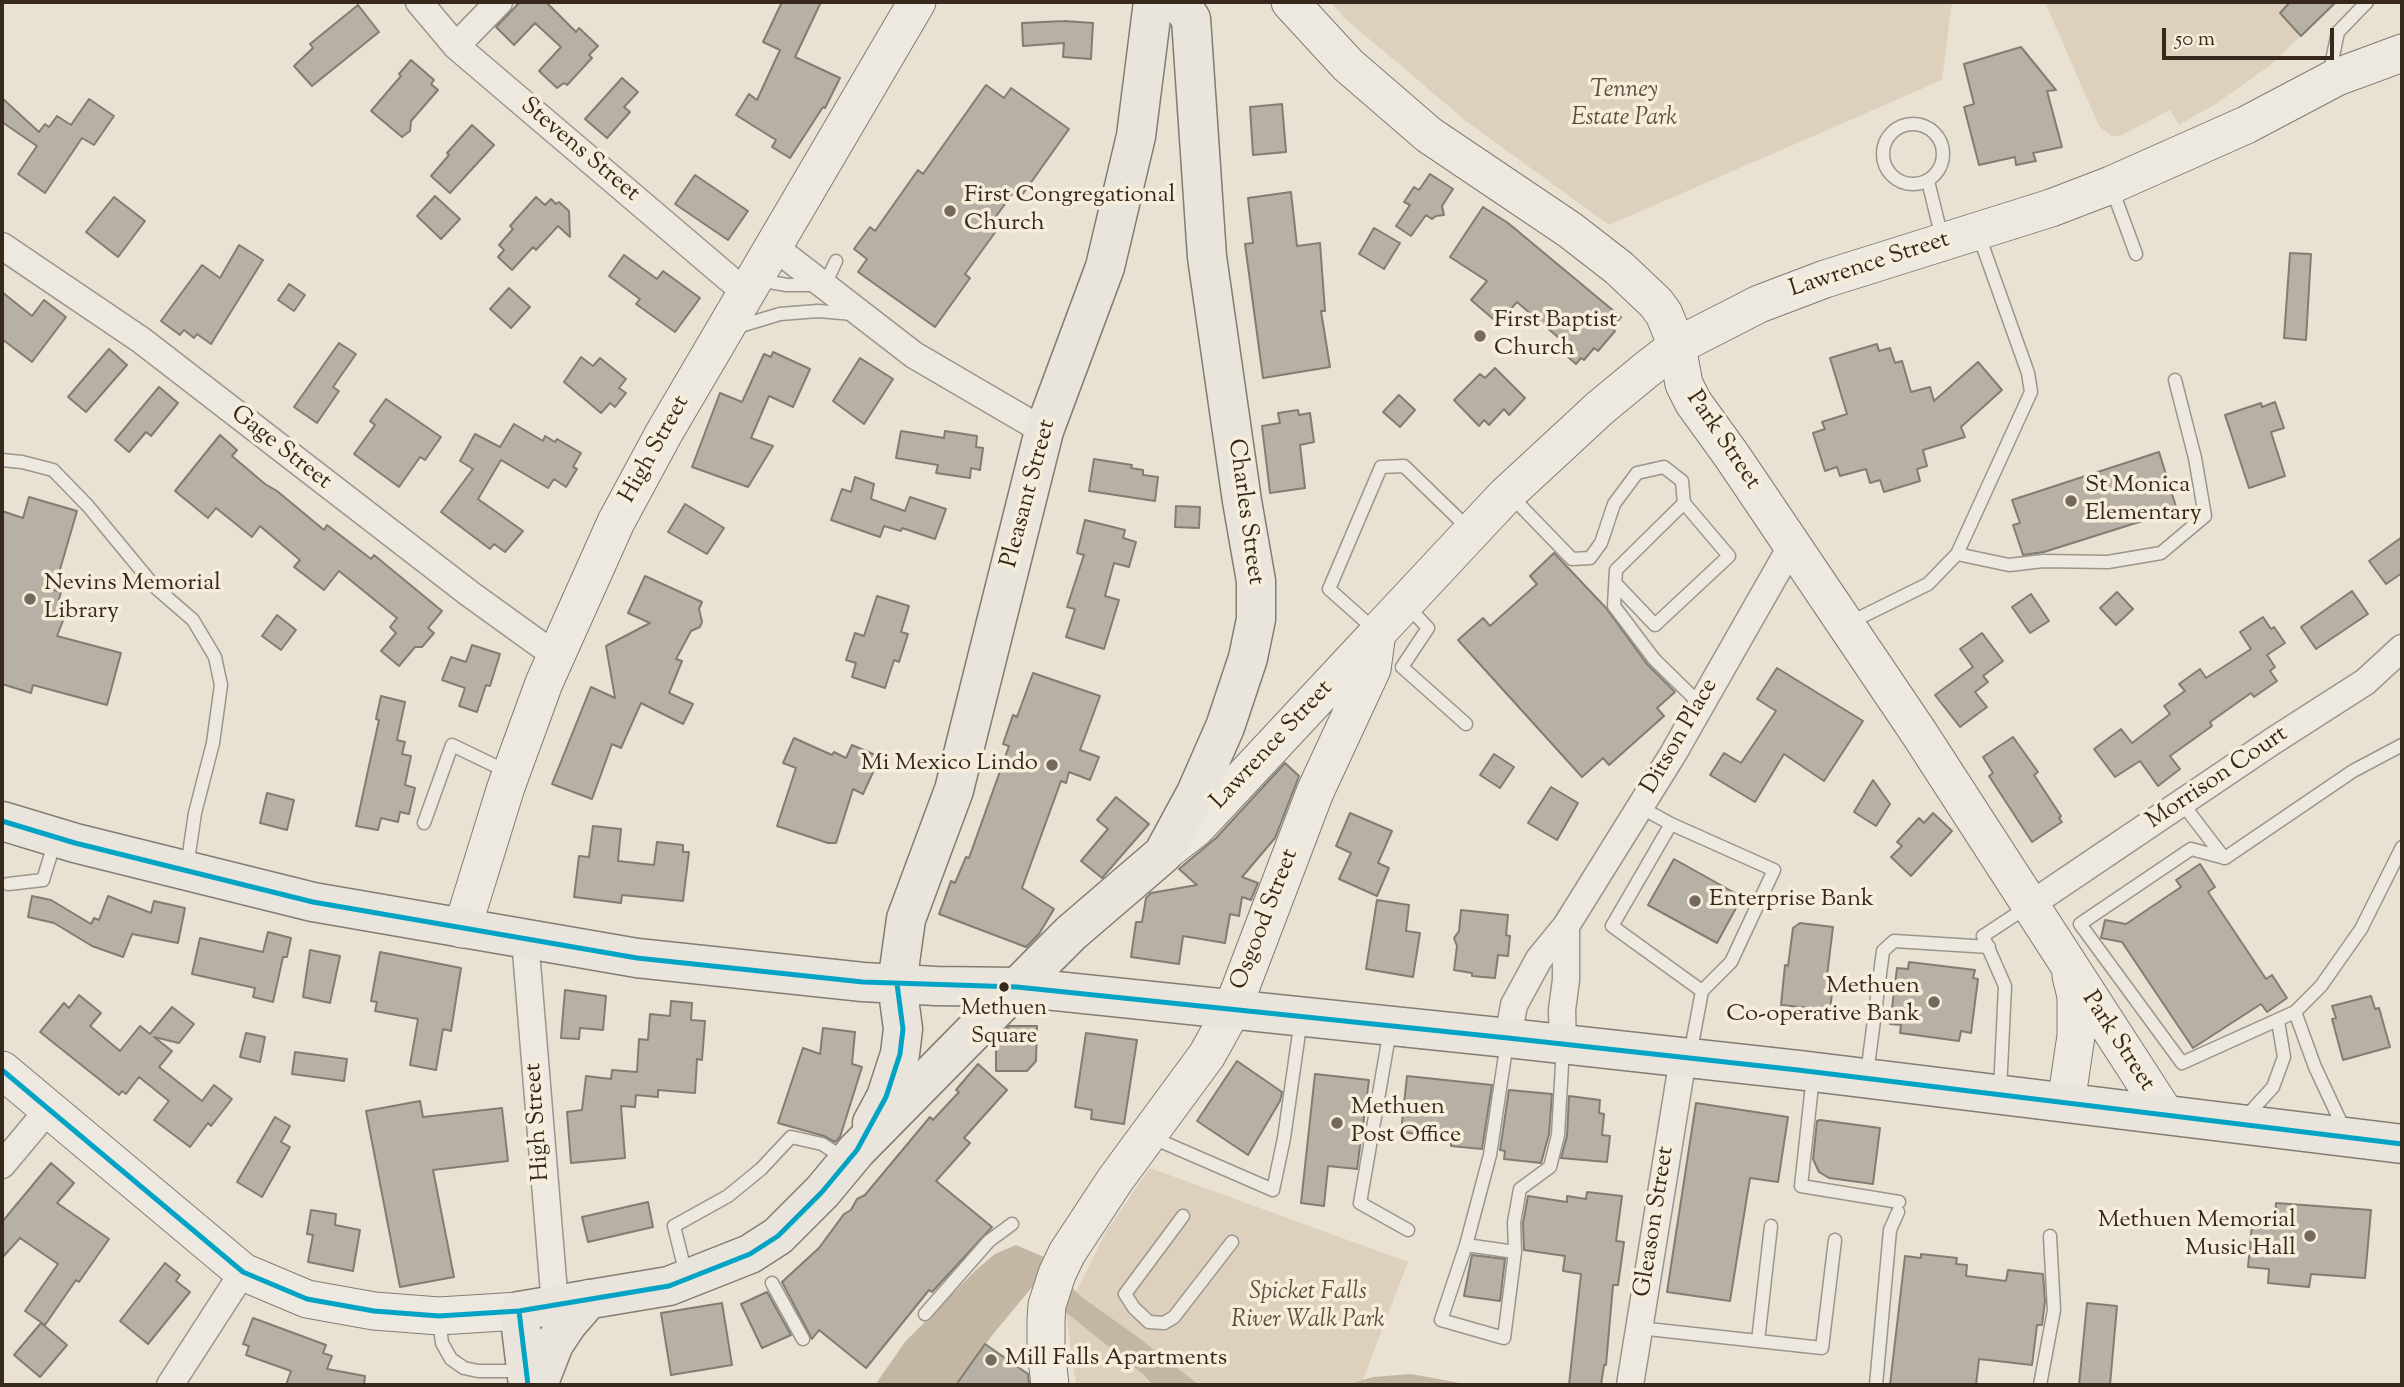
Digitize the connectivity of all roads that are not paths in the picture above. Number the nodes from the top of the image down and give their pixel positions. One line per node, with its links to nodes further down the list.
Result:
1 (419, 2): 8 (street, Stevens Street)
2 (499, 2): 8 (street)
3 (1153, 2): 25 (main road, Pleasant Street)
4 (1179, 2): 49 (main road, Charles Street)
5 (1290, 2): 23 (main road, Park Street)
6 (2367, 2): 10 (lane)
7 (914, 17): 16 (main road, High Street)
8 (456, 46): 20 (street, Stevens Street)
9 (2402, 53): 10 (main road, Lawrence Street)
10 (2327, 82): 12 (main road, Lawrence Street)
11 (1928, 181): 11 (lane); 14 (lane)
12 (2111, 185): 13 (main road, Lawrence Street); 17 (lane)
13 (1978, 231): 14 (main road, Lawrence Street); 31 (lane)
14 (1943, 242): 23 (main road, Lawrence Street)
15 (2, 246): 37 (street, Gage Street)
16 (774, 246): 19 (street); 20 (main road, High Street)
17 (2136, 254)
18 (836, 261): 19 (lane)
19 (825, 285): 20 (lane); 21 (street)
20 (750, 286): 22 (main road, High Street)
21 (864, 315): 22 (lane); 25 (street)
22 (723, 332): 37 (main road, High Street)
23 (1677, 346): 27 (main road, Lawrence Street); 30 (main road, Park Street)
24 (2175, 380): 31 (lane)
25 (1044, 431): 60 (main road, Pleasant Street)
26 (2, 460): 51 (lane)
27 (1509, 493): 28 (lane); 29 (main road, Lawrence Street)
28 (1684, 503): 32 (lane); 32 (lane)
29 (1472, 531): 33 (main road, Lawrence Street); 35 (lane)
30 (1792, 545): 34 (main road, Park Street); 38 (street, Ditson Place)
31 (1957, 554): 34 (lane)
32 (1616, 584): 38 (lane)
33 (1414, 594): 35 (main road); 39 (lane)
34 (1846, 624): 53 (main road, Park Street)
35 (1377, 633): 49 (main road, Lawrence Street); 64 (main road, Osgood Street)
36 (2402, 648): 42 (street, Morrison Court)
37 (556, 656): 41 (main road, High Street)
38 (1701, 705): 43 (street, Ditson Place)
39 (1466, 724)
40 (2402, 745): 50 (lane)
41 (511, 774): 45 (lane); 55 (main road, High Street)
42 (2182, 803): 50 (lane); 53 (street, Morrison Court)
43 (1640, 807): 46 (lane); 54 (street, Ditson Place)
44 (2, 821): 47 (main road)
45 (424, 823)
46 (1671, 824): 62 (lane); 62 (lane)
47 (56, 838): 51 (main road); 52 (lane)
48 (2402, 847): 65 (lane)
49 (1163, 854): 56 (main road, Charles Street)
50 (2225, 858): 67 (lane)
51 (186, 870): 55 (main road)
52 (8, 884)
53 (2030, 905): 58 (lane); 59 (main road, Park Street)
54 (1566, 926): 69 (street, Ditson Place); 70 (street)
55 (462, 929): 57 (main road)
56 (1071, 933): 61 (main road, Charles Street); 63 (main road)
57 (525, 939): 60 (main road); 98 (street, High Street)
58 (1989, 947): 74 (lane); 76 (lane)
59 (2069, 968): 77 (main road, Park Street); 79 (main road, Park Street)
60 (910, 985): 61 (main road); 75 (main road); 84 (main road)
61 (1017, 987): 63 (main road); 75 (main road, Charles Street)
62 (1702, 991): 71 (lane)
63 (1097, 995): 64 (main road)
64 (1232, 1010): 66 (main road); 81 (main road, Osgood Street)
65 (2295, 1012): 67 (lane); 82 (lane)
66 (1301, 1017): 68 (main road); 81 (lane)
67 (2278, 1021): 80 (lane)
68 (1390, 1026): 69 (main road); 89 (lane)
69 (1508, 1038): 70 (main road); 93 (lane)
70 (1563, 1046): 71 (main road); 94 (lane)
71 (1686, 1058): 73 (main road); 101 (street, Gleason Street)
72 (2, 1070): 78 (main road)
73 (1813, 1072): 74 (main road); 108 (lane)
74 (1866, 1079): 76 (main road)
75 (920, 1086): 84 (main road, Charles Street)
76 (2000, 1095): 77 (main road)
77 (2066, 1103): 79 (main road)
78 (48, 1110): 85 (street); 95 (main road)
79 (2166, 1115): 80 (main road)
80 (2239, 1124): 82 (main road)
81 (1147, 1135): 106 (main road, Osgood Street)
82 (2348, 1138): 83 (main road)
83 (2402, 1144)
84 (853, 1156): 96 (main road); 96 (lane)
85 (2, 1165)
86 (1183, 1216): 92 (lane)
87 (1012, 1224): 99 (lane)
88 (1771, 1226): 103 (lane)
89 (1409, 1230)
90 (2050, 1236): 109 (lane)
91 (1835, 1240): 103 (lane)
92 (1232, 1242)
93 (1466, 1245): 94 (lane); 94 (lane)
94 (1515, 1252)
95 (243, 1272): 100 (main road); 105 (street)
96 (687, 1279): 98 (main road)
97 (772, 1283): 102 (lane)
98 (554, 1305): 100 (main road); 104 (main road); 104 (main road)
99 (925, 1314)
100 (439, 1316): 104 (lane)
101 (1639, 1328): 103 (lane); 107 (street, Gleason Street)
102 (803, 1339)
103 (1758, 1341)
104 (530, 1381)
105 (170, 1385)
106 (1050, 1385)
107 (1630, 1385)
108 (1876, 1385)
109 (2040, 1385)

